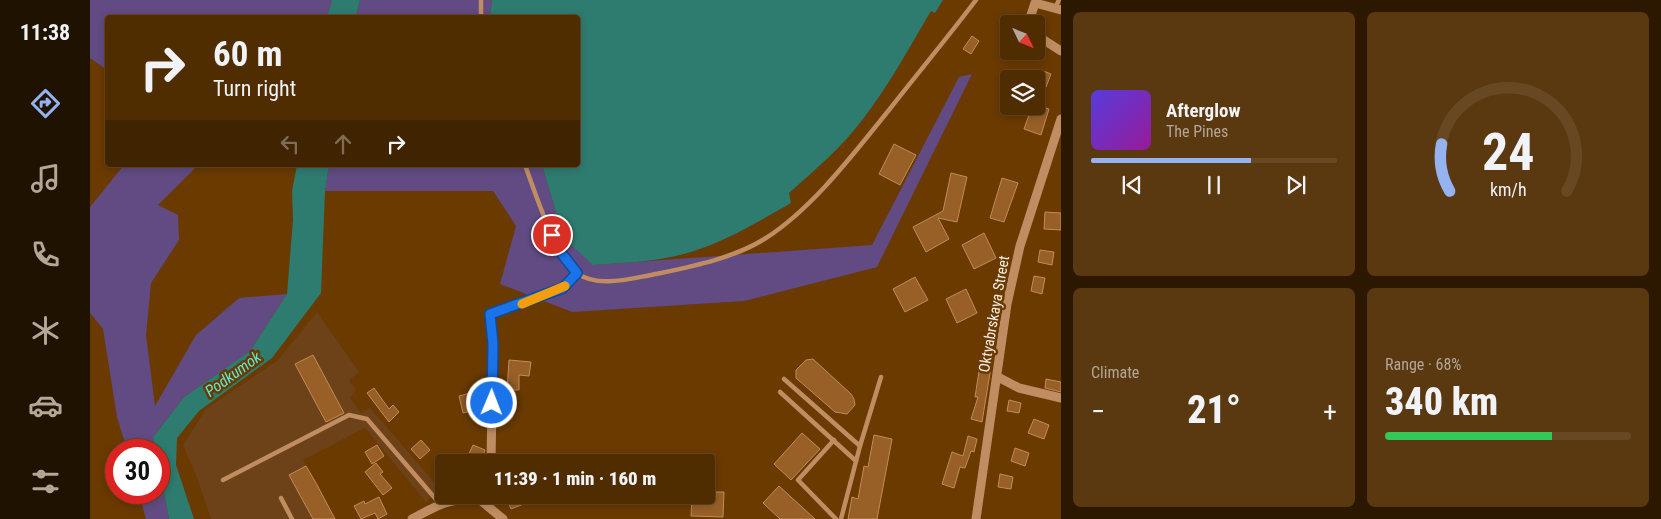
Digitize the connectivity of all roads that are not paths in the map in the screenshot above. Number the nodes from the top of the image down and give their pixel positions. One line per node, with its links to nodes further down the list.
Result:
1 (481, 0): 5 (lane)
2 (976, 0): 11 (lane)
3 (1032, 2): 4 (street); 6 (street)
4 (1058, 6)
5 (481, 15)
6 (1030, 15)
7 (1045, 41): 8 (street)
8 (1061, 51)
9 (1061, 119): 14 (street, Oktyabrskaya Street)
10 (526, 167): 11 (lane)
11 (577, 273): 12 (lane)
12 (490, 314): 20 (street)
13 (881, 377): 19 (lane)
14 (998, 377): 17 (street); 32 (street, Oktyabrskaya Street)
15 (784, 379): 19 (lane)
16 (780, 392): 18 (lane)
17 (1061, 398)
18 (834, 440): 21 (lane); 30 (lane)
19 (860, 446): 21 (lane)
20 (490, 454)
21 (856, 461): 31 (lane)
22 (223, 480): 24 (lane)
23 (281, 498): 27 (lane)
24 (435, 498)
25 (440, 504): 28 (street)
26 (487, 504): 29 (street)
27 (292, 519)
28 (412, 519)
29 (503, 519)
30 (836, 519)
31 (841, 519)
32 (976, 519)

